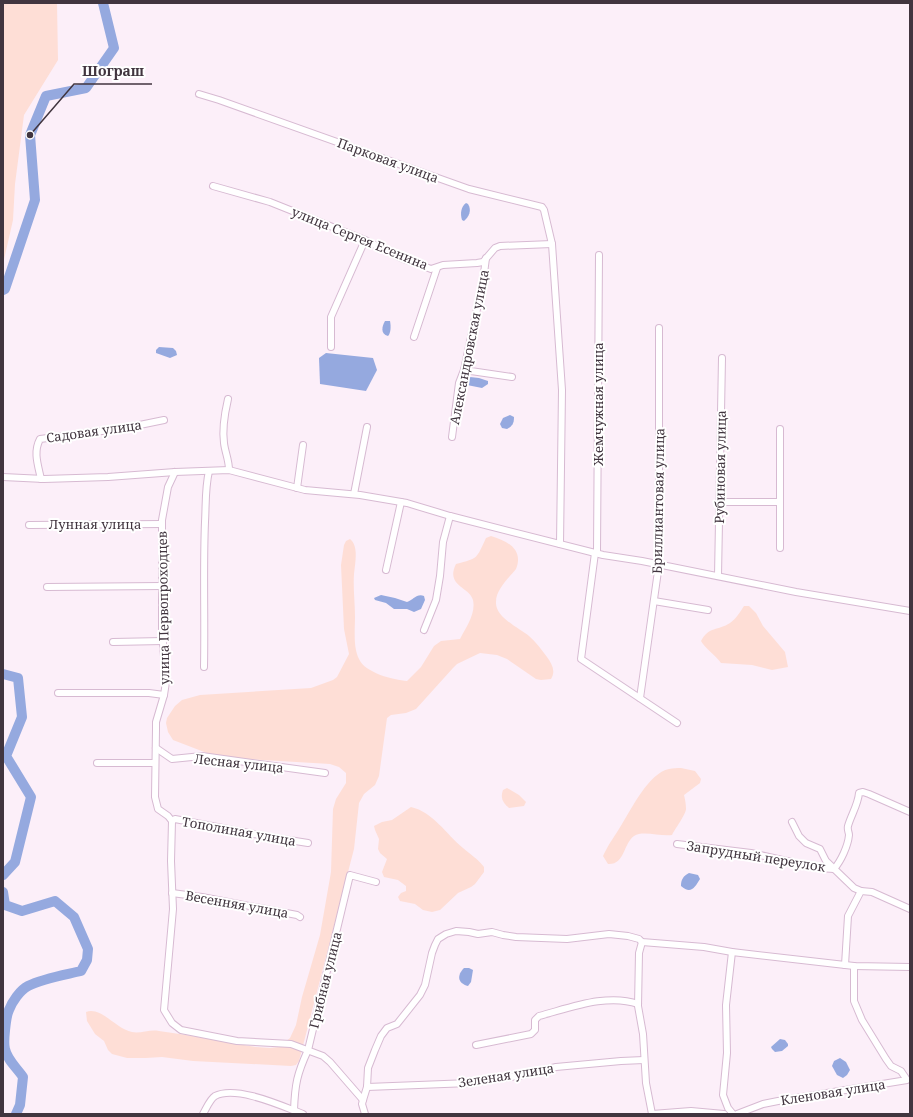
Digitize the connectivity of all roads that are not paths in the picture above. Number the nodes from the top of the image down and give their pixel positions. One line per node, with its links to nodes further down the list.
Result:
1 (199, 94): 4 (street, Парковая улица)
2 (213, 186): 3 (street, улица Сергея Есенина)
3 (365, 240): 7 (street, улица Сергея Есенина); 10 (street)
4 (552, 244): 6 (street, улица Сергея Есенина); 33 (street, Парковая улица)
5 (599, 255): 35 (street, Жемчужная улица)
6 (486, 258): 7 (street, улица Сергея Есенина); 12 (street, Александровская улица)
7 (437, 268): 9 (street)
8 (659, 328): 36 (street, Бриллиантовая улица)
9 (414, 337)
10 (331, 347)
11 (722, 358): 28 (street, Рубиновая улица)
12 (464, 370): 13 (street); 18 (street, Александровская улица)
13 (512, 377)
14 (228, 399): 20 (street)
15 (164, 420): 24 (street, Садовая улица)
16 (368, 427): 26 (street)
17 (780, 429): 29 (street)
18 (452, 437)
19 (303, 445): 25 (street)
20 (229, 470): 21 (street); 25 (street)
21 (209, 471): 22 (street); 47 (street)
22 (175, 472): 24 (street); 31 (street, улица Первопроходцев)
23 (3, 478): 24 (street)
24 (41, 479)
25 (297, 488): 26 (street)
26 (354, 494): 27 (street)
27 (401, 502): 30 (street); 37 (street)
28 (719, 502): 29 (street); 38 (street, Рубиновая улица)
29 (779, 502): 34 (street)
30 (450, 516): 33 (street); 44 (street)
31 (162, 524): 32 (street, Лунная улица); 39 (street, улица Первопроходцев)
32 (29, 525)
33 (560, 544): 35 (street)
34 (780, 548)
35 (596, 553): 36 (street); 50 (street, Жемчужная улица)
36 (659, 564): 38 (street); 41 (street, Бриллиантовая улица)
37 (386, 570)
38 (718, 576): 43 (street)
39 (162, 586): 40 (street); 45 (street, улица Первопроходцев)
40 (47, 587)
41 (654, 601): 42 (street); 50 (street, Бриллиантовая улица)
42 (708, 610)
43 (910, 611)
44 (424, 630)
45 (163, 641): 46 (street); 49 (street, улица Первопроходцев)
46 (113, 642)
47 (204, 666)
48 (58, 693): 49 (street)
49 (164, 695): 52 (street, улица Первопроходцев)
50 (640, 698): 51 (street, Жемчужная улица)
51 (677, 723)
52 (156, 748): 54 (street, улица Первопроходцев); 55 (street, Лесная улица)
53 (97, 763): 54 (street)
54 (154, 763): 57 (street, улица Первопроходцев)
55 (325, 773)
56 (910, 812): 61 (street)
57 (172, 821): 59 (street, Тополиная улица); 64 (street)
58 (792, 822): 61 (street)
59 (308, 843)
60 (677, 844): 61 (street, Запрудный переулок)
61 (834, 869): 63 (street)
62 (376, 882): 74 (street, Грибная улица)
63 (861, 891): 65 (street); 69 (street)
64 (172, 893): 66 (street, Весенняя улица); 74 (street)
65 (910, 909)
66 (300, 917)
67 (642, 942): 68 (street); 72 (street); 76 (street)
68 (732, 952): 69 (street); 84 (street)
69 (845, 965): 70 (street)
70 (854, 966): 71 (street); 85 (street, Кленовая улица)
71 (910, 967)
72 (638, 1004): 73 (street); 75 (street)
73 (476, 1045)
74 (308, 1050): 77 (street); 78 (street, Грибная улица)
75 (644, 1060): 76 (street, Зеленая улица); 82 (street)
76 (367, 1087): 77 (street)
77 (363, 1100): 81 (street)
78 (294, 1110): 79 (street); 80 (street)
79 (203, 1114)
80 (303, 1114)
81 (365, 1114)
82 (652, 1114): 83 (street)
83 (724, 1114)
84 (733, 1114)
85 (737, 1114)

